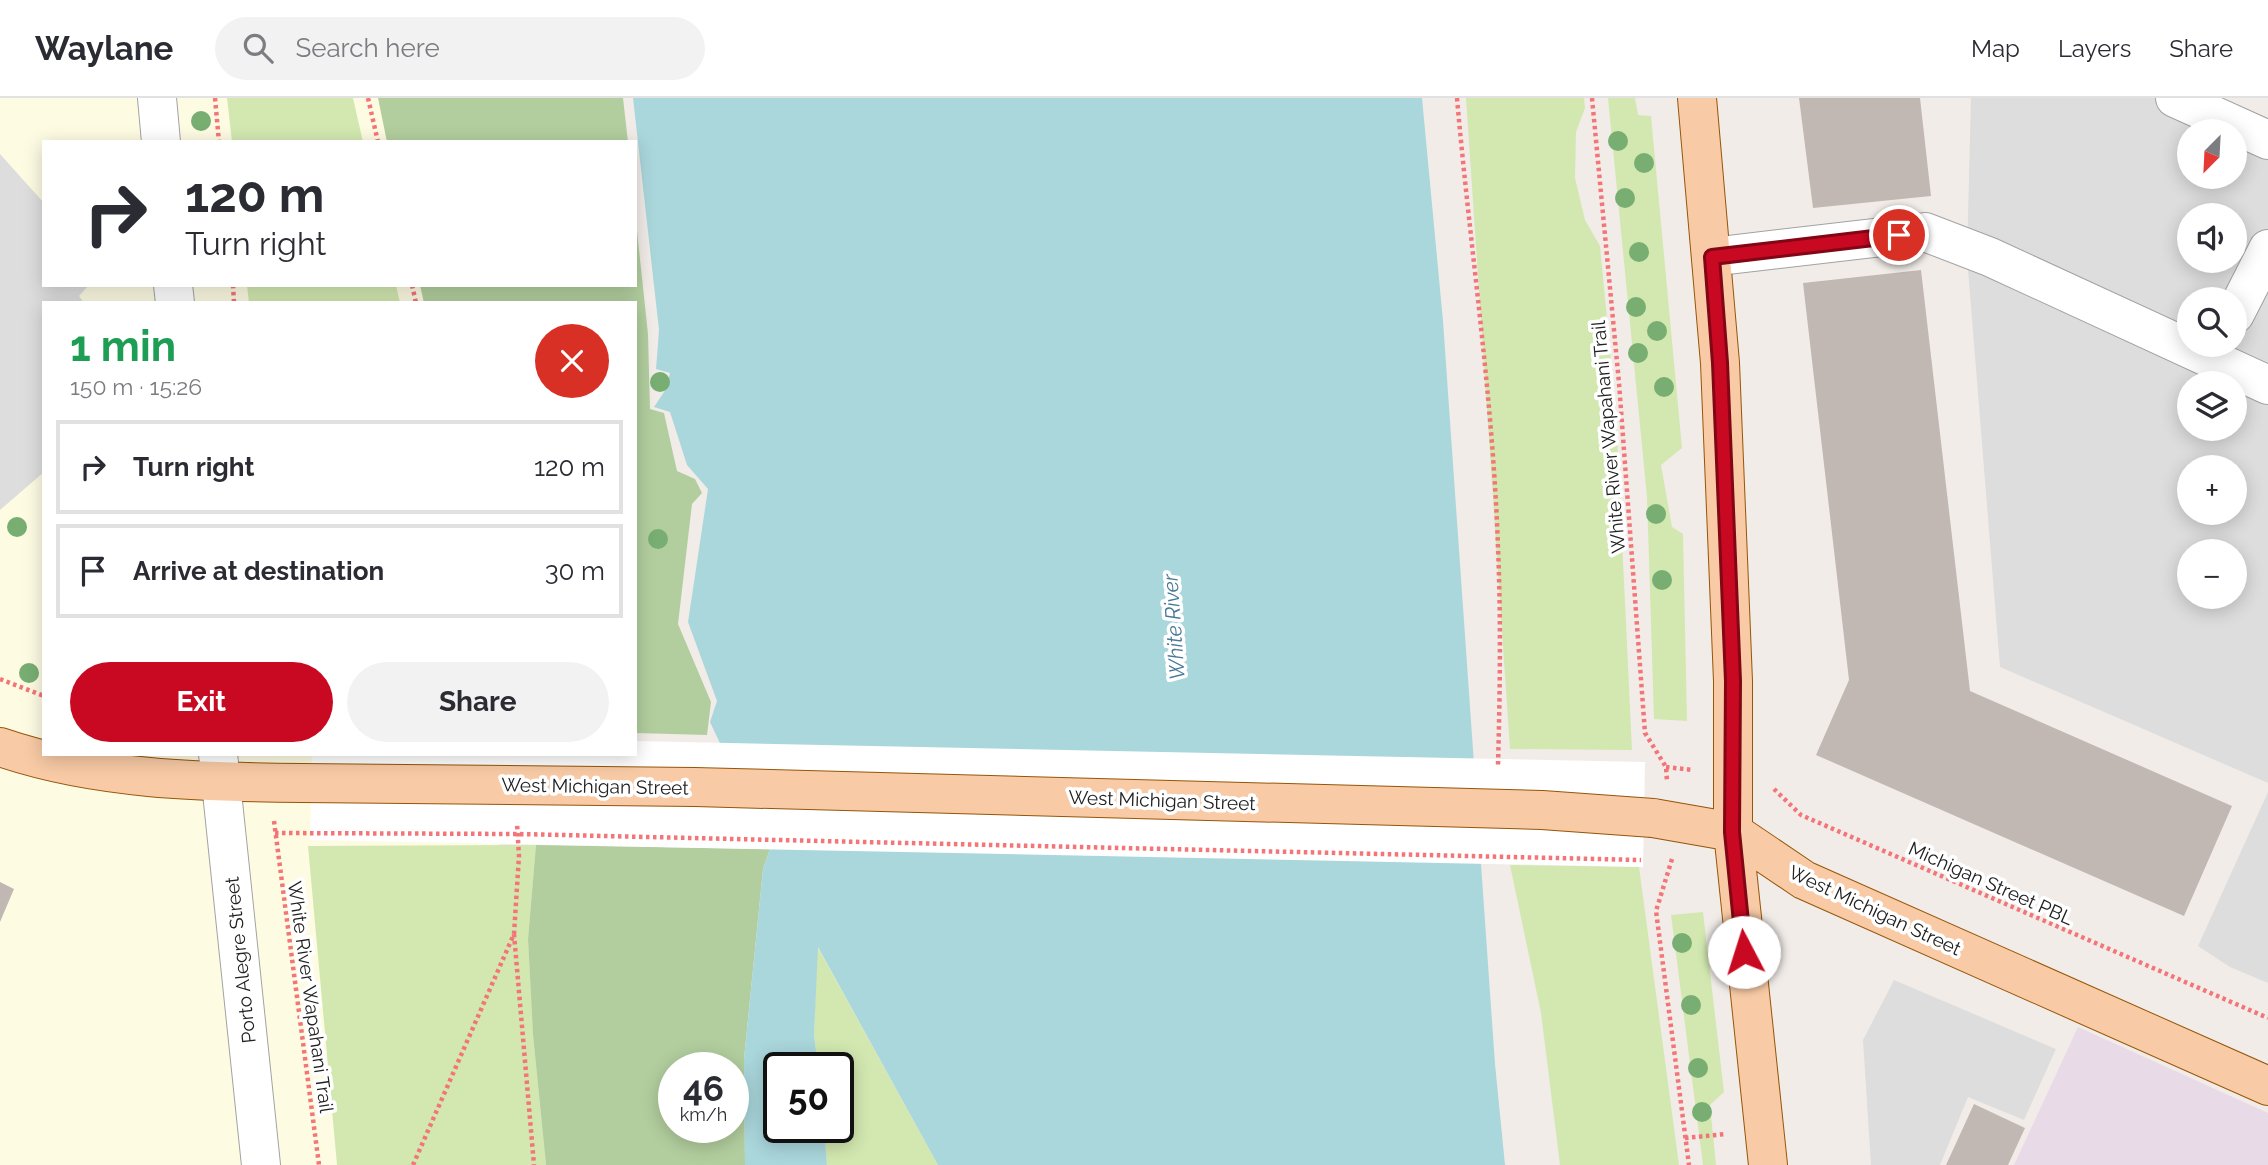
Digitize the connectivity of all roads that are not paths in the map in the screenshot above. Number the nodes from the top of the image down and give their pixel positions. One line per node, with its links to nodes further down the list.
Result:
1 (157, 98): 4 (street)
2 (1697, 98): 7 (main road)
3 (2175, 98): 5 (street)
4 (161, 140)
5 (2268, 140)
6 (2268, 249): 8 (street)
7 (1712, 257): 9 (street); 14 (main road)
8 (2247, 290)
9 (2177, 336)
10 (2224, 357): 11 (street)
11 (2268, 385)
12 (0, 747): 13 (main road, West Michigan Street)
13 (219, 768): 14 (main road, West Michigan Street, bridge); 16 (street, Porto Alegre Street)
14 (1732, 832): 15 (main road, West Michigan Street); 17 (main road)
15 (2268, 1086)
16 (261, 1165)
17 (1768, 1165)

